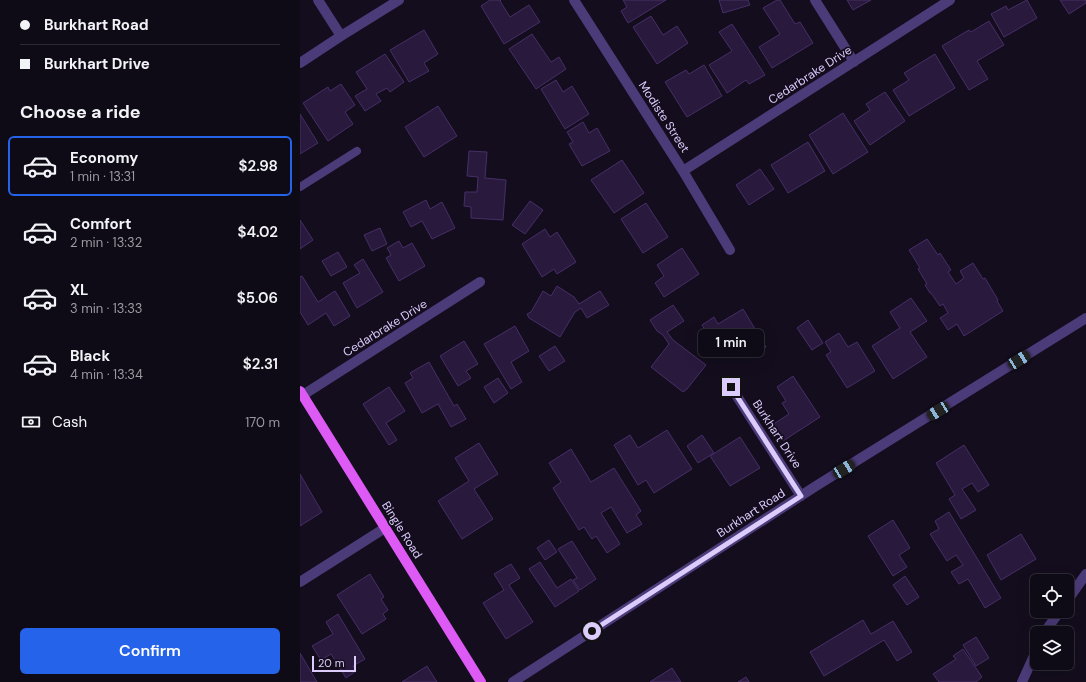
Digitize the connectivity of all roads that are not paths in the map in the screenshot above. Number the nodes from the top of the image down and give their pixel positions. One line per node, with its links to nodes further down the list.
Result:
1 (318, 0): 6 (street)
2 (399, 0): 6 (street)
3 (574, 0): 10 (street, Modiste Street)
4 (815, 0): 7 (street)
5 (950, 0): 7 (street, Cedarbrake Drive)
6 (341, 36): 8 (street)
7 (854, 62): 10 (street, Cedarbrake Drive)
8 (300, 63)
9 (357, 151): 11 (lane)
10 (683, 171): 12 (street, Modiste Street)
11 (300, 187)
12 (730, 250)
13 (480, 282): 16 (street, Cedarbrake Drive)
14 (1086, 318): 17 (street, Burkhart Road)
15 (731, 387): 17 (street, Burkhart Drive)
16 (301, 393): 18 (main road, Bingle Road)
17 (801, 496): 24 (street, Burkhart Road)
18 (385, 528): 20 (street); 23 (main road, Bingle Road)
19 (1086, 574): 21 (street)
20 (300, 582)
21 (1074, 591)
22 (1030, 664): 25 (street)
23 (481, 682)
24 (513, 682)
25 (1022, 682)

